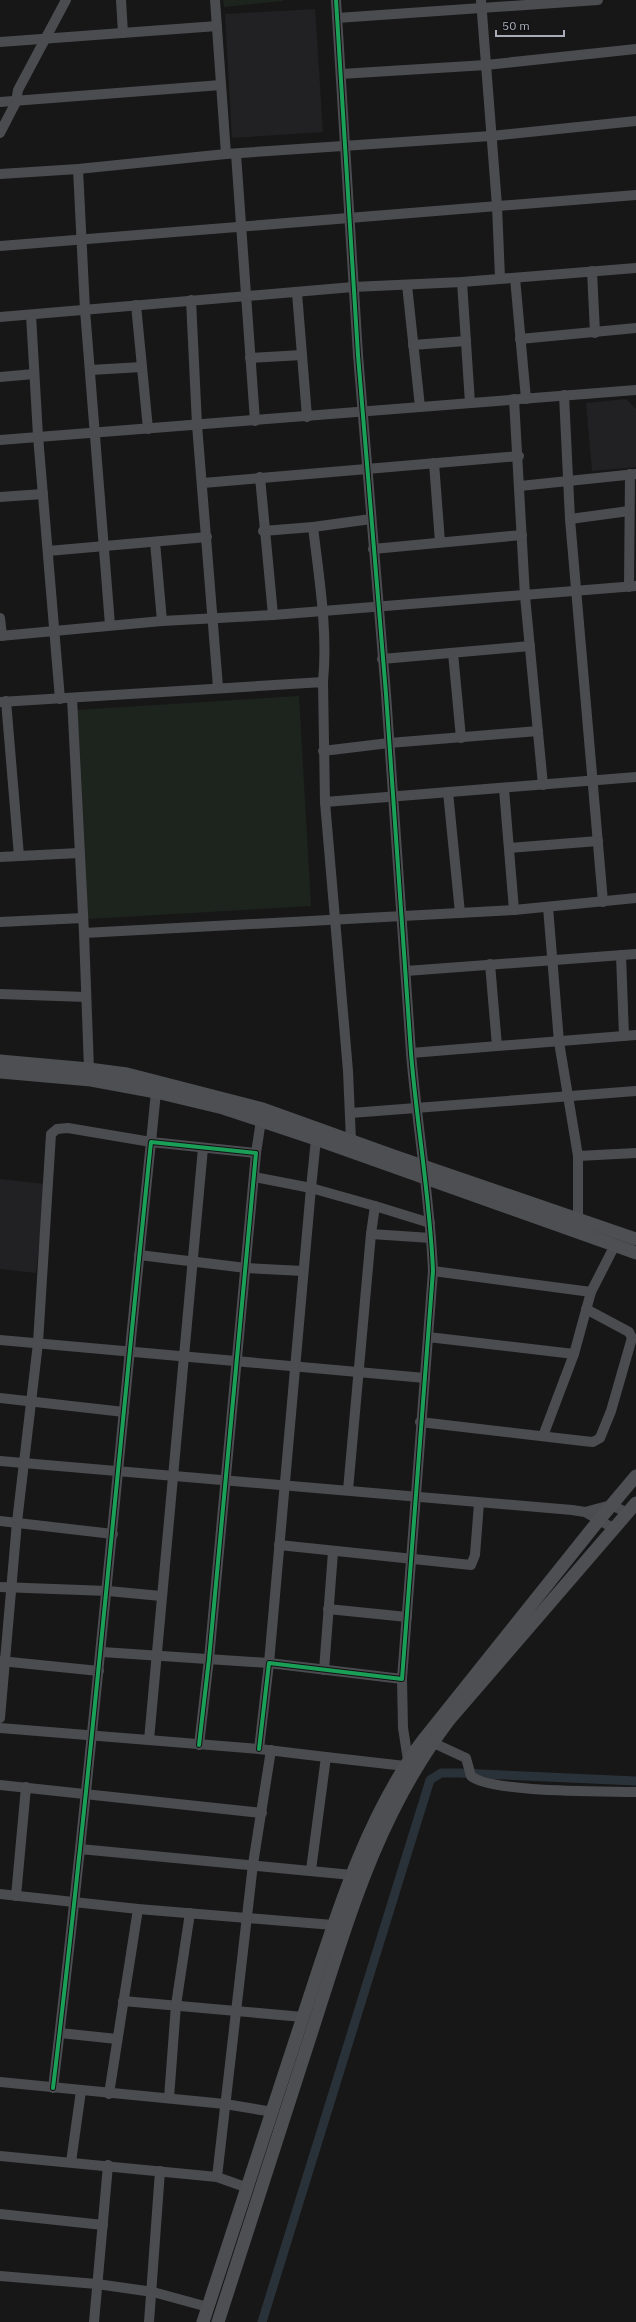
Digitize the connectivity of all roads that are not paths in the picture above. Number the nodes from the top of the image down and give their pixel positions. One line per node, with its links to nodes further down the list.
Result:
1 (66, 0): 10 (street)
2 (121, 0): 9 (street)
3 (215, 0): 8 (street)
4 (336, 0): 7 (street)
5 (598, 0): 6 (street)
6 (481, 4): 7 (street); 13 (street)
7 (337, 18): 14 (street)
8 (217, 26): 9 (street); 15 (street)
9 (123, 33): 10 (street)
10 (46, 39): 11 (street); 16 (street)
11 (0, 42)
12 (636, 50): 13 (street)
13 (486, 65): 14 (street); 21 (street)
14 (341, 74): 22 (street)
15 (221, 85): 17 (street); 23 (street)
16 (18, 90): 17 (street); 18 (street)
17 (16, 102): 18 (street); 20 (street)
18 (2, 105)
19 (636, 121): 21 (street)
20 (0, 133)
21 (491, 136): 22 (street); 27 (street)
22 (344, 146): 23 (street); 28 (street)
23 (231, 154): 24 (street); 29 (street)
24 (78, 169): 25 (street); 30 (street)
25 (0, 174)
26 (636, 195): 27 (street)
27 (497, 206): 28 (street); 34 (street)
28 (349, 219): 29 (street); 38 (street)
29 (242, 226): 30 (street); 40 (street)
30 (80, 240): 31 (street); 43 (street)
31 (0, 246)
32 (636, 268): 33 (street)
33 (592, 272): 35 (street); 47 (street)
34 (500, 278): 35 (street); 36 (street)
35 (514, 278): 48 (street)
36 (462, 282): 37 (street); 49 (street)
37 (407, 285): 38 (street); 50 (street)
38 (353, 287): 39 (street); 63 (street)
39 (297, 293): 40 (street); 51 (street)
40 (246, 296): 41 (street); 52 (street)
41 (191, 300): 42 (street); 66 (street)
42 (136, 305): 43 (street); 53 (street)
43 (85, 310): 44 (street); 54 (street)
44 (31, 315): 45 (street); 55 (street)
45 (0, 317)
46 (636, 328): 47 (street)
47 (595, 333): 48 (street)
48 (520, 339): 59 (street)
49 (466, 341): 50 (street); 61 (street)
50 (413, 345): 62 (street)
51 (302, 355): 52 (street); 64 (street)
52 (250, 358): 65 (street)
53 (142, 367): 54 (street); 67 (street)
54 (90, 370): 68 (street)
55 (34, 374): 56 (street); 69 (street)
56 (0, 377)
57 (636, 390): 58 (street)
58 (564, 395): 59 (street); 76 (street)
59 (526, 399): 60 (street)
60 (514, 400): 61 (street); 71 (street)
61 (470, 403): 62 (street)
62 (420, 407): 63 (street)
63 (363, 412): 64 (street); 73 (street)
64 (307, 418): 65 (street)
65 (254, 421): 66 (street)
66 (197, 425): 67 (street); 77 (street)
67 (148, 429): 68 (street)
68 (94, 434): 69 (street); 91 (street)
69 (38, 436): 70 (street); 79 (street)
70 (0, 440)
71 (519, 456): 72 (street); 78 (street)
72 (434, 463): 73 (street); 90 (street)
73 (367, 470): 75 (street); 83 (street)
74 (633, 474): 76 (street); 81 (street)
75 (260, 477): 77 (street); 86 (street)
76 (567, 480): 78 (street); 82 (street)
77 (203, 483): 88 (street)
78 (520, 486): 87 (street)
79 (43, 494): 80 (street); 93 (street)
80 (0, 497)
81 (629, 511): 82 (street); 85 (street)
82 (570, 519): 95 (street)
83 (371, 520): 84 (street); 92 (street)
84 (313, 527): 86 (street); 98 (street)
85 (633, 528): 94 (street)
86 (263, 531): 99 (street)
87 (522, 535): 90 (street); 96 (street)
88 (208, 537): 89 (street); 101 (street)
89 (155, 542): 91 (street); 102 (street)
90 (440, 542): 92 (street)
91 (103, 546): 93 (street); 103 (street)
92 (374, 549): 97 (street)
93 (48, 551): 104 (street)
94 (632, 586): 95 (street)
95 (576, 591): 96 (street); 119 (street)
96 (525, 596): 97 (street); 106 (street)
97 (379, 606): 98 (street); 108 (street)
98 (322, 610): 99 (street); 109 (street)
99 (273, 615): 101 (street)
100 (0, 618): 105 (street)
101 (213, 619): 102 (street); 110 (street)
102 (162, 621): 103 (street)
103 (110, 625): 104 (street)
104 (56, 631): 105 (street); 112 (street)
105 (1, 636)
106 (530, 646): 107 (street); 114 (street)
107 (453, 653): 108 (street); 115 (street)
108 (382, 659): 116 (street)
109 (323, 682): 110 (street); 117 (street)
110 (218, 687): 111 (street)
111 (72, 698): 112 (street); 127 (street)
112 (60, 699): 113 (street)
113 (3, 702): 128 (street)
114 (538, 731): 115 (street); 120 (street)
115 (461, 738): 116 (street)
116 (389, 743): 117 (street); 123 (street)
117 (323, 751): 124 (street)
118 (636, 777): 119 (street)
119 (592, 781): 120 (street); 125 (street)
120 (543, 785): 121 (street)
121 (504, 789): 122 (street); 126 (street)
122 (448, 792): 123 (street); 134 (street)
123 (393, 798): 124 (street); 135 (street)
124 (325, 802): 137 (street)
125 (598, 841): 126 (street); 131 (street)
126 (509, 848): 133 (street)
127 (79, 853): 128 (street); 136 (street)
128 (20, 856): 129 (street)
129 (0, 857)
130 (636, 898): 131 (street)
131 (603, 902): 132 (street)
132 (548, 907): 133 (street); 142 (street)
133 (514, 910): 134 (street)
134 (460, 913): 135 (street)
135 (403, 916): 137 (street); 144 (street)
136 (83, 918): 138 (street); 139 (street)
137 (334, 921): 139 (street); 159 (street)
138 (0, 922)
139 (84, 934): 146 (street)
140 (636, 954): 141 (street)
141 (622, 955): 142 (street); 148 (street)
142 (551, 959): 143 (street); 149 (street)
143 (490, 964): 144 (street); 150 (street)
144 (406, 971): 151 (street)
145 (0, 994): 146 (street)
146 (86, 997): 153 (street)
147 (636, 1035): 148 (street)
148 (624, 1036): 149 (street)
149 (559, 1042): 150 (street); 157 (street)
150 (497, 1046): 151 (street)
151 (411, 1053): 158 (street)
152 (0, 1062): 153 (main road)
153 (90, 1069): 160 (main road)
154 (0, 1072): 156 (main road)
155 (636, 1091): 157 (street)
156 (156, 1092): 160 (main road); 163 (street)
157 (568, 1097): 158 (street); 167 (street)
158 (416, 1109): 159 (street); 168 (street)
159 (351, 1113): 162 (street)
160 (262, 1114): 161 (main road); 162 (main road); 165 (street)
161 (316, 1139): 170 (main road); 171 (street)
162 (352, 1140): 168 (main road)
163 (151, 1142): 164 (street); 180 (street); 189 (street)
164 (203, 1148): 165 (street); 181 (street)
165 (256, 1153): 169 (street)
166 (636, 1153): 167 (street)
167 (578, 1156): 173 (street)
168 (424, 1165): 170 (street); 173 (main road)
169 (254, 1177): 171 (street); 182 (street)
170 (426, 1179): 174 (street); 178 (main road)
171 (311, 1188): 172 (street); 183 (street)
172 (375, 1206): 174 (street); 175 (street)
173 (578, 1218): 177 (main road)
174 (430, 1223): 176 (street)
175 (371, 1234): 176 (street); 195 (street)
176 (432, 1238): 184 (street)
177 (636, 1239)
178 (614, 1246): 179 (main road); 185 (street)
179 (636, 1253)
180 (139, 1255): 181 (street); 190 (street)
181 (193, 1261): 182 (street); 192 (street)
182 (246, 1268): 183 (street); 193 (street)
183 (303, 1271): 194 (street)
184 (433, 1271): 185 (street); 187 (street)
185 (591, 1292): 186 (street)
186 (586, 1309): 191 (street); 201 (street)
187 (428, 1337): 191 (street); 196 (street)
188 (0, 1340): 189 (street)
189 (38, 1343): 190 (street); 198 (street)
190 (129, 1352): 192 (street); 199 (street)
191 (574, 1354): 201 (street)
192 (185, 1356): 193 (street); 206 (street)
193 (238, 1361): 194 (street); 207 (street)
194 (294, 1368): 195 (street); 208 (street)
195 (360, 1372): 196 (street); 209 (street)
196 (425, 1378): 200 (street)
197 (0, 1398): 198 (street)
198 (32, 1402): 199 (street); 203 (street)
199 (124, 1412): 204 (street)
200 (420, 1422): 201 (street); 210 (street)
201 (543, 1436)
202 (0, 1461): 203 (street)
203 (24, 1463): 204 (street); 217 (street)
204 (119, 1472): 206 (street); 219 (street)
205 (636, 1476): 212 (main road)
206 (172, 1477): 207 (street); 226 (street)
207 (226, 1481): 208 (street); 231 (street)
208 (284, 1484): 209 (street); 220 (street)
209 (348, 1490): 210 (street)
210 (415, 1497): 211 (street); 222 (street)
211 (479, 1503): 214 (street); 222 (street)
212 (611, 1505): 213 (street); 214 (street); 215 (main road)
213 (632, 1508): 218 (main road)
214 (585, 1512): 215 (street)
215 (598, 1520): 218 (street); 241 (main road)
216 (0, 1521): 217 (street)
217 (17, 1522): 219 (street); 224 (street)
218 (613, 1528): 241 (main road)
219 (113, 1534): 225 (street)
220 (280, 1545): 221 (street); 233 (street)
221 (333, 1552): 222 (street); 227 (street)
222 (411, 1558): 228 (street)
223 (0, 1587): 224 (street)
224 (11, 1587): 225 (street); 232 (street)
225 (108, 1591): 226 (street); 229 (street)
226 (160, 1596): 230 (street)
227 (328, 1609): 228 (street); 234 (street)
228 (407, 1617): 236 (street)
229 (102, 1652): 230 (street); 235 (street)
230 (156, 1657): 231 (street); 240 (street)
231 (209, 1659): 233 (street); 242 (street)
232 (3, 1661): 235 (street); 237 (street)
233 (269, 1664): 234 (street); 243 (street)
234 (324, 1670): 236 (street)
235 (99, 1671): 239 (street)
236 (402, 1679): 246 (street)
237 (0, 1718)
238 (0, 1728): 239 (street)
239 (91, 1737): 240 (street); 250 (street)
240 (148, 1740): 242 (street)
241 (428, 1741): 246 (main road); 249 (street); 291 (main road)
242 (199, 1745): 243 (street)
243 (259, 1749): 244 (street)
244 (271, 1750): 245 (street); 251 (street)
245 (326, 1757): 246 (street); 254 (street)
246 (406, 1763): 255 (main road)
247 (0, 1785): 248 (street)
248 (26, 1786): 250 (street); 257 (street)
249 (636, 1792)
250 (87, 1793): 251 (street); 252 (street)
251 (262, 1812): 253 (street)
252 (80, 1849): 253 (street); 258 (street)
253 (253, 1864): 254 (street); 261 (street)
254 (311, 1870): 255 (street)
255 (352, 1875): 262 (main road)
256 (0, 1894): 257 (street)
257 (16, 1896): 258 (street)
258 (76, 1902): 259 (street); 267 (street)
259 (138, 1909): 260 (street); 263 (street)
260 (190, 1913): 261 (street); 264 (street)
261 (247, 1917): 262 (street); 265 (street)
262 (333, 1925): 266 (main road)
263 (123, 2001): 264 (street); 268 (street)
264 (176, 2005): 265 (street); 273 (street)
265 (236, 2010): 266 (street); 274 (street)
266 (303, 2017): 275 (main road)
267 (60, 2033): 268 (street); 270 (street)
268 (117, 2039): 272 (street)
269 (0, 2082): 270 (street)
270 (53, 2088): 271 (street)
271 (81, 2091): 272 (street); 277 (street)
272 (109, 2094): 273 (street)
273 (169, 2098): 274 (street)
274 (225, 2104): 275 (street); 280 (street)
275 (273, 2112): 281 (main road)
276 (0, 2156): 277 (street)
277 (71, 2162): 278 (street)
278 (108, 2165): 279 (street); 283 (street)
279 (160, 2171): 280 (street); 286 (street)
280 (217, 2177): 281 (street)
281 (248, 2188): 287 (main road)
282 (0, 2214): 283 (street)
283 (103, 2225): 285 (street)
284 (0, 2276): 285 (street)
285 (98, 2284): 286 (street); 288 (street)
286 (153, 2292): 287 (street); 289 (street)
287 (208, 2307): 290 (main road)
288 (94, 2322)
289 (149, 2322)
290 (203, 2322)
291 (218, 2322)

